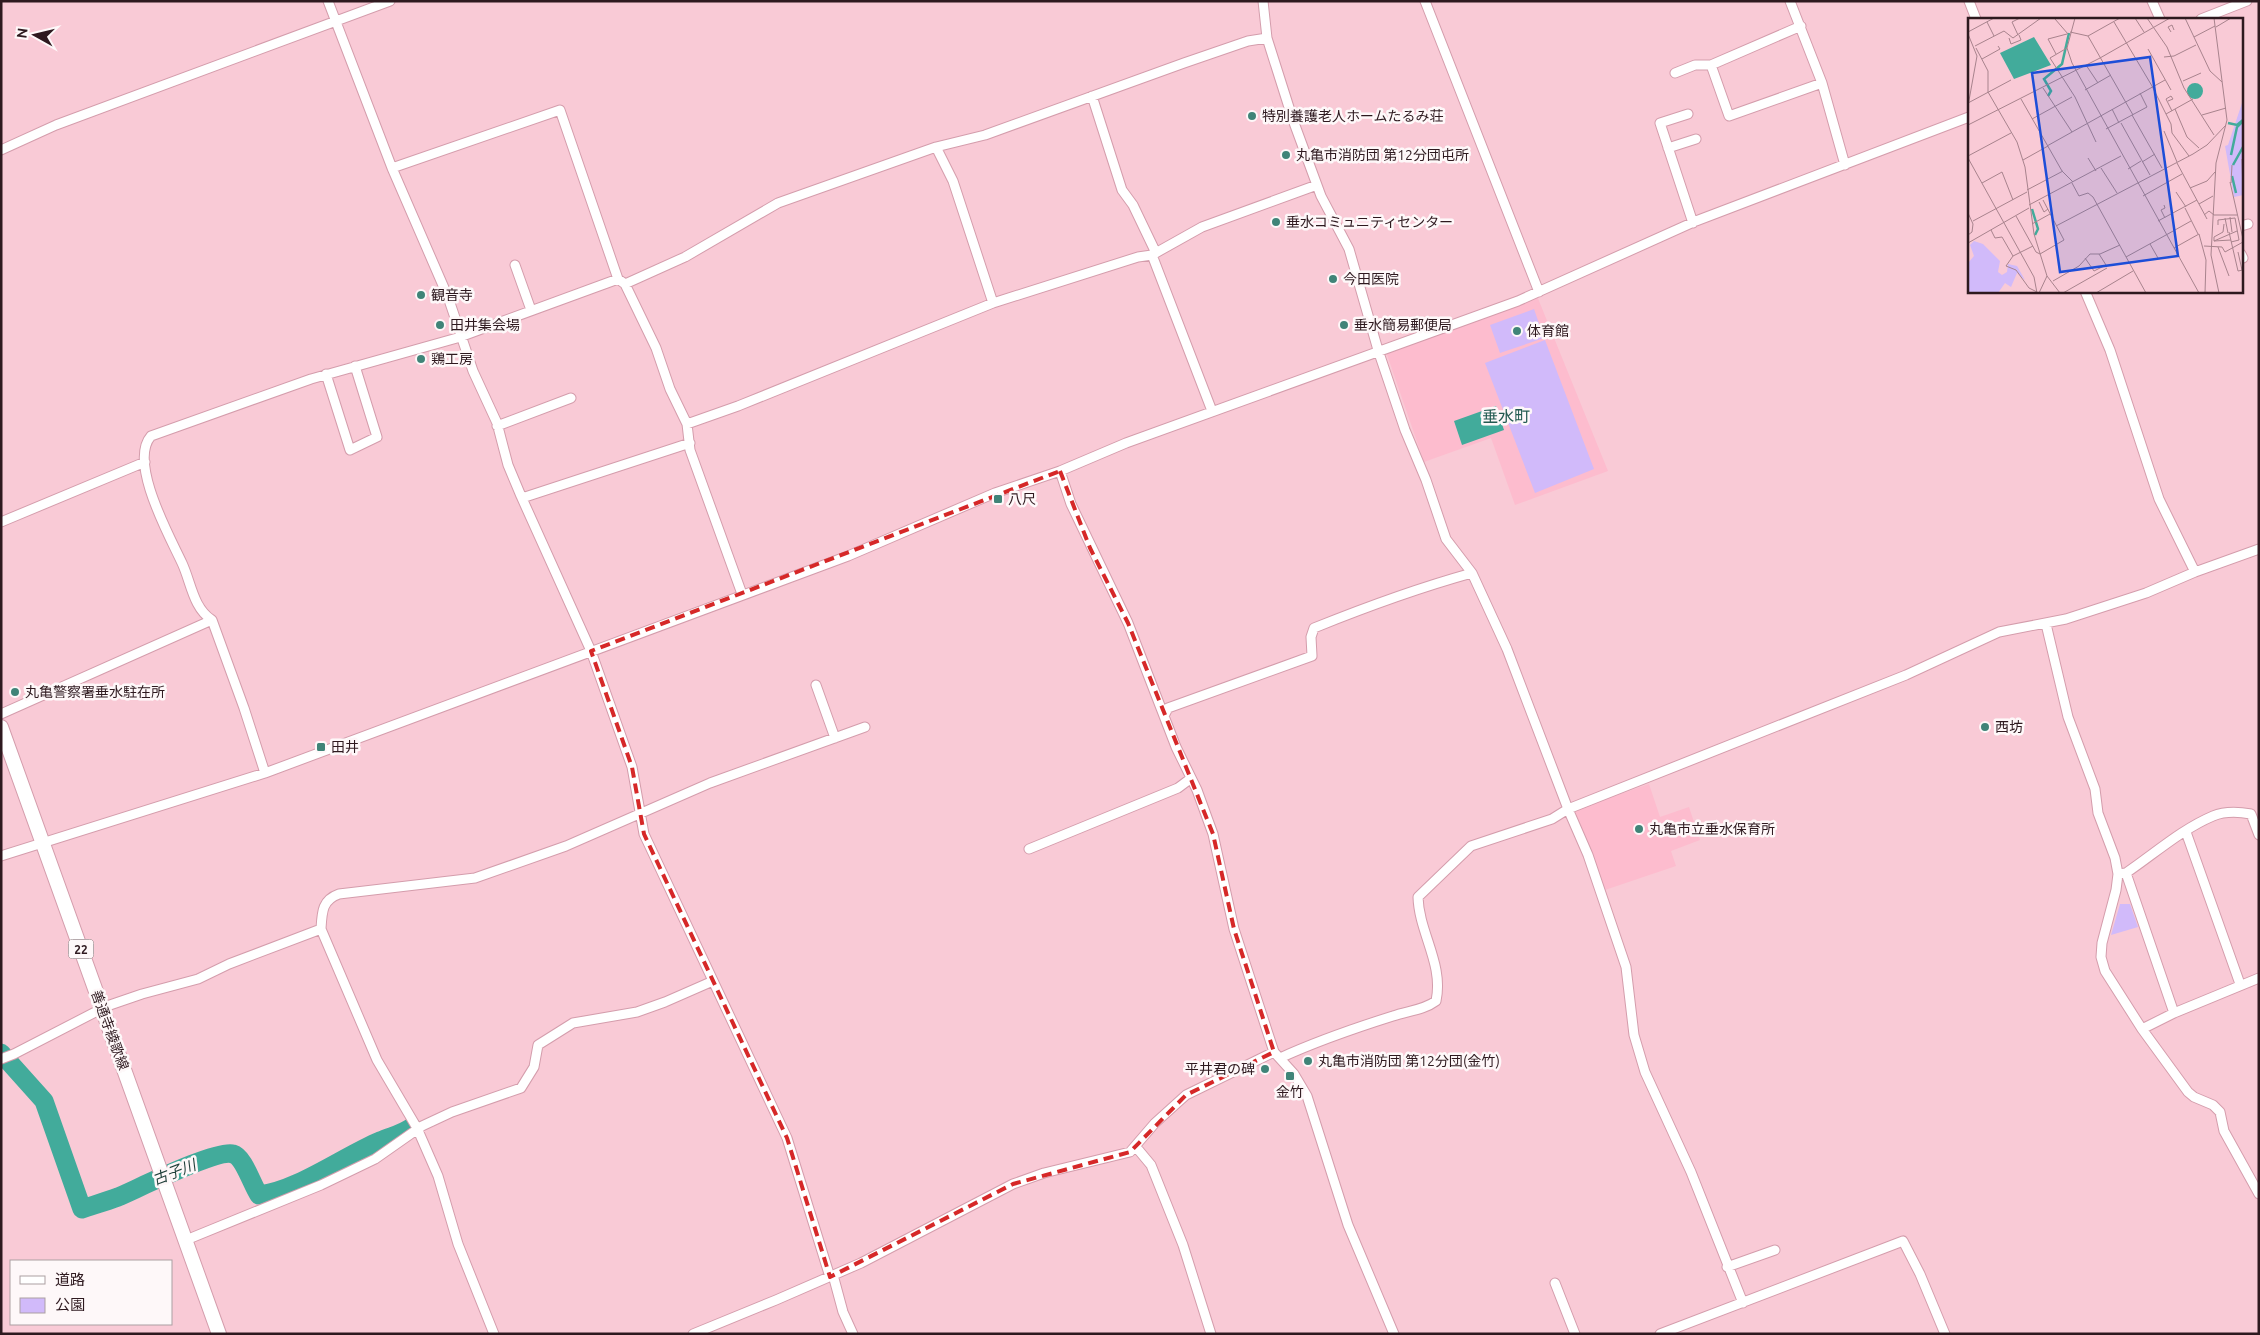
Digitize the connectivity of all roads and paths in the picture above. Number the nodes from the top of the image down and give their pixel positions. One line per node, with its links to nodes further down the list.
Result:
1 (328, 1): 12 (street)
2 (390, 1): 12 (street)
3 (1263, 1): 14 (street)
4 (1425, 1): 32 (street)
5 (1790, 1): 13 (street)
6 (1969, 1): 9 (street)
7 (2152, 1): 10 (street)
8 (2247, 1): 11 (street)
9 (1976, 18)
10 (2160, 18)
11 (2204, 18)
12 (334, 21): 24 (street); 26 (street)
13 (1801, 26): 15 (street); 17 (street)
14 (1267, 38): 18 (street); 27 (street)
15 (1711, 65): 16 (street); 17 (street)
16 (1675, 72)
17 (1822, 83): 25 (street)
18 (1092, 96): 22 (street); 29 (street)
19 (1688, 114): 23 (street)
20 (1968, 117): 25 (street)
21 (1696, 139): 23 (street)
22 (936, 147): 31 (street); 34 (street)
23 (1668, 148): 28 (street)
24 (1, 150)
25 (1845, 165): 28 (street)
26 (392, 168): 31 (street); 36 (street)
27 (1317, 185): 29 (street); 37 (street)
28 (1693, 223): 32 (street)
29 (1154, 254): 34 (street); 41 (street)
30 (514, 265): 35 (street)
31 (622, 282): 35 (street); 42 (street)
32 (1539, 292): 37 (street)
33 (2085, 292): 50 (street)
34 (993, 303): 42 (street)
35 (531, 310): 36 (street)
36 (462, 335): 38 (street); 43 (street)
37 (1378, 350): 41 (street); 51 (street)
38 (355, 366): 39 (street); 39 (street)
39 (326, 374): 45 (street)
40 (571, 398): 43 (street)
41 (1212, 411): 46 (street)
42 (687, 424): 44 (street)
43 (498, 426): 47 (street)
44 (690, 443): 47 (street); 52 (street)
45 (145, 462): 48 (street); 53 (street)
46 (1060, 471): 52 (street); 58 (street)
47 (522, 498): 55 (street)
48 (1, 522)
49 (2259, 549): 50 (street)
50 (2195, 572): 54 (street)
51 (1472, 573): 58 (street); 64 (street)
52 (742, 594): 55 (street)
53 (212, 620): 57 (street); 62 (street)
54 (2046, 624): 64 (street); 71 (street)
55 (591, 651): 62 (street); 65 (street)
56 (816, 685): 61 (street)
57 (1, 714)
58 (1164, 716): 63 (street)
59 (1, 727): 68 (main road, 善通寺綾歌線 / 22)
60 (865, 727): 61 (street)
61 (835, 738): 65 (street)
62 (264, 773): 68 (street)
63 (1190, 779): 69 (street); 79 (street)
64 (1568, 809): 79 (street); 86 (street)
65 (639, 814): 72 (street); 74 (street)
66 (2186, 832): 67 (street); 71 (street); 75 (street)
67 (2259, 835)
68 (43, 843): 70 (street); 76 (main road, 善通寺綾歌線 / 22)
69 (1028, 848)
70 (1, 856)
71 (2122, 874): 77 (street); 78 (street)
72 (321, 929): 76 (street); 81 (street)
73 (2259, 978): 75 (street)
74 (713, 981): 81 (street); 87 (street)
75 (2240, 984): 77 (street)
76 (102, 1008): 80 (street); 84 (main road, 善通寺綾歌線 / 22)
77 (2174, 1013): 78 (street)
78 (2142, 1029): 83 (street)
79 (1277, 1055): 82 (street); 95 (street)
80 (1, 1059)
81 (417, 1128): 84 (street); 91 (street)
82 (1136, 1147): 87 (street); 94 (street)
83 (2259, 1194)
84 (186, 1240): 90 (main road, 善通寺綾歌線 / 22)
85 (1775, 1250): 86 (street)
86 (1727, 1267): 89 (street)
87 (831, 1276): 92 (street); 93 (street)
88 (1555, 1283): 96 (street)
89 (1743, 1303): 97 (street); 98 (street)
90 (219, 1334)
91 (494, 1334)
92 (692, 1334)
93 (854, 1334)
94 (1211, 1334)
95 (1394, 1334)
96 (1575, 1334)
97 (1660, 1334)
98 (1945, 1334)

